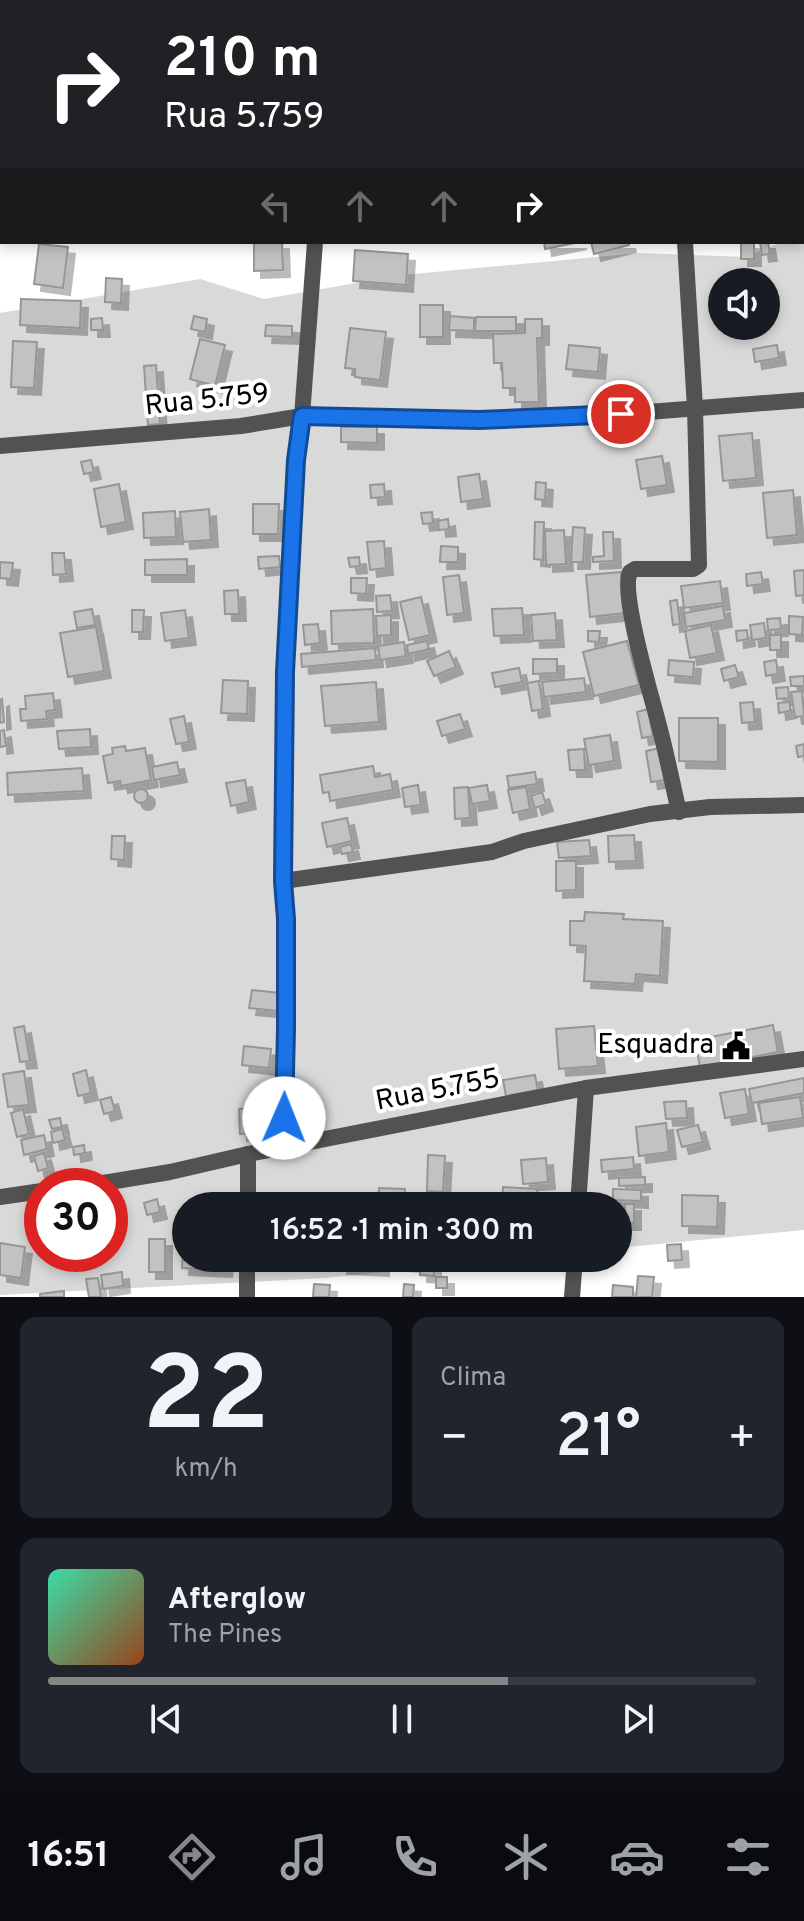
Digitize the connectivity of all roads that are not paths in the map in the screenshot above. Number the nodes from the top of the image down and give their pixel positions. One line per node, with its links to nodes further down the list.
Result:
1 (315, 244): 5 (street)
2 (685, 244): 4 (street)
3 (804, 400): 4 (street, Rua 5.759)
4 (695, 408): 5 (street, Rua 5.759); 8 (street)
5 (302, 416): 6 (street, Rua 5.759); 9 (street)
6 (0, 446)
7 (804, 805): 8 (street)
8 (679, 812): 9 (street)
9 (283, 881): 12 (street)
10 (804, 1059): 11 (street, Rua 5.755)
11 (586, 1088): 12 (street, Rua 5.755); 16 (street)
12 (283, 1148): 13 (street, Rua 5.755)
13 (248, 1154): 14 (street, Rua 5.755); 15 (street)
14 (128, 1179)
15 (248, 1192)
16 (579, 1192)
17 (24, 1194): 18 (street)
18 (0, 1197)
19 (247, 1272): 21 (street)
20 (574, 1272): 22 (street)
21 (247, 1297)
22 (572, 1297)

